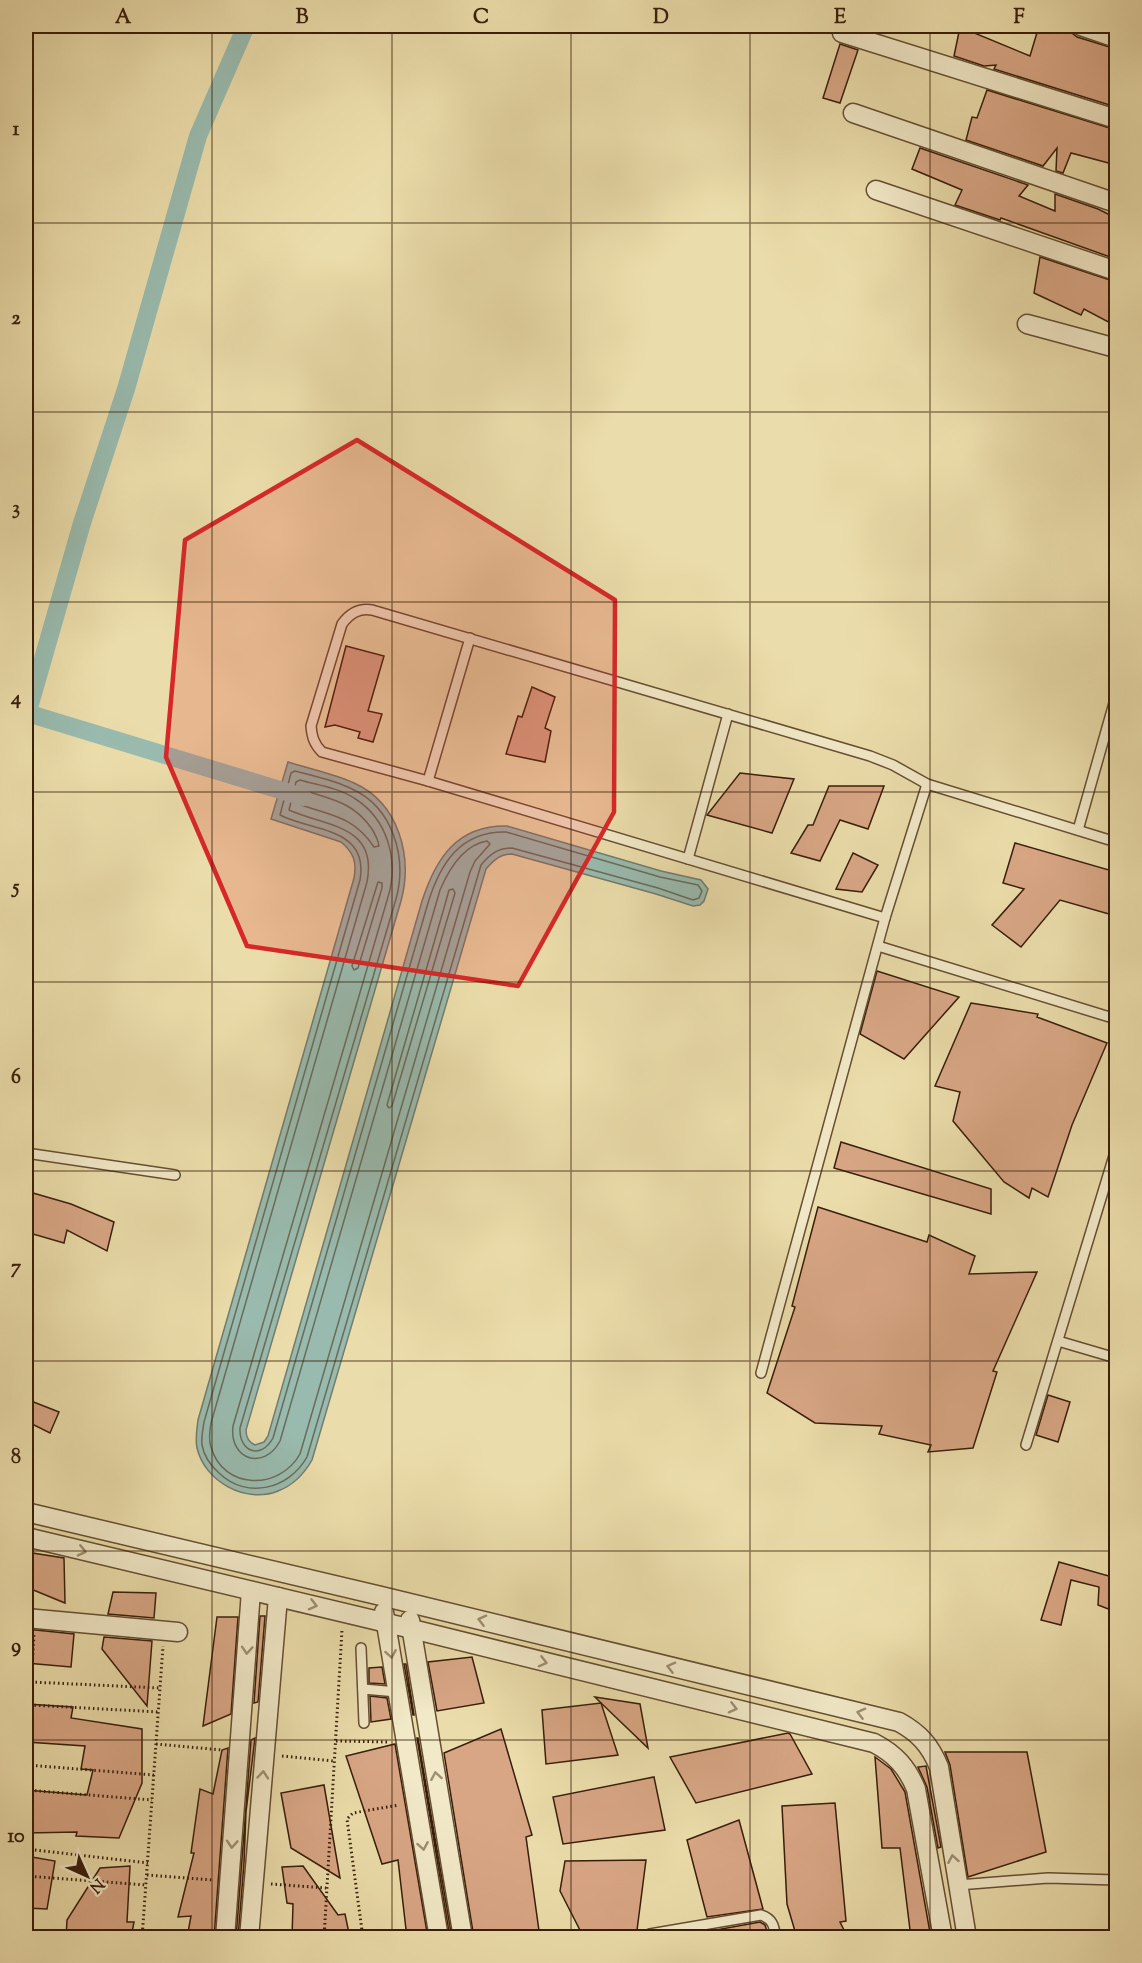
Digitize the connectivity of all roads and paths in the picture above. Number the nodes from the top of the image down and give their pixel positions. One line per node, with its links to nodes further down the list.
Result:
1 (1081, 26): 3 (street)
2 (842, 33): 5 (street)
3 (1116, 38)
4 (853, 113): 7 (street)
5 (1116, 119)
6 (876, 190): 8 (street)
7 (1116, 203)
8 (1116, 271)
9 (1027, 324): 10 (street)
10 (1116, 348)
11 (470, 638): 13 (lane); 14 (lane); 14 (lane)
12 (1116, 696): 16 (lane)
13 (728, 714): 15 (lane); 18 (lane)
14 (428, 781): 18 (lane)
15 (927, 784): 16 (lane); 19 (lane)
16 (1078, 830): 17 (lane)
17 (1116, 842)
18 (688, 859): 19 (lane)
19 (885, 918): 20 (lane)
20 (878, 946): 21 (lane); 27 (lane)
21 (1116, 1019)
22 (1116, 1149): 25 (lane)
23 (26, 1153): 24 (lane)
24 (175, 1175)
25 (1058, 1341): 26 (lane); 28 (lane)
26 (1116, 1358)
27 (761, 1372)
28 (1026, 1446)
29 (26, 1512): 32 (street)
30 (26, 1537): 31 (street, one-way to 31)
31 (251, 1591): 33 (street); 52 (street, one-way to 52)
32 (381, 1596): 34 (street); 36 (street)
33 (278, 1597): 36 (street, one-way to 36); 75 (street, one-way to 33)
34 (407, 1602): 37 (street); 69 (street, one-way to 34)
35 (30, 1618): 39 (street); 41 (path)
36 (386, 1623): 37 (street); 44 (street, one-way to 44)
37 (412, 1629): 79 (street, one-way to 37); 82 (street, one-way to 82)
38 (342, 1630): 48 (path)
39 (171, 1632): 42 (path)
40 (361, 1648): 43 (lane)
41 (31, 1682): 42 (path); 45 (path)
42 (160, 1688): 46 (path)
43 (363, 1689): 44 (lane); 47 (lane)
44 (398, 1692): 50 (street)
45 (30, 1705): 46 (path); 49 (path)
46 (159, 1712): 51 (path)
47 (364, 1723)
48 (335, 1741): 50 (path); 54 (path)
49 (26, 1742): 55 (path)
50 (406, 1742): 60 (street)
51 (156, 1744): 52 (path); 56 (path)
52 (239, 1752): 66 (street, one-way to 66)
53 (277, 1755): 54 (path)
54 (334, 1761): 70 (path)
55 (26, 1765): 56 (path); 57 (path)
56 (154, 1775): 59 (path)
57 (26, 1776)
58 (26, 1790): 59 (path)
59 (152, 1800): 62 (path)
60 (416, 1803): 77 (path); 78 (street, one-way to 78)
61 (26, 1849): 62 (path)
62 (148, 1863): 63 (path)
63 (147, 1875): 66 (path); 68 (path)
64 (26, 1876): 68 (path)
65 (1116, 1880): 69 (lane)
66 (229, 1881): 74 (street)
67 (266, 1884): 70 (path)
68 (146, 1885): 73 (path)
69 (958, 1885): 83 (street)
70 (326, 1888): 76 (path)
71 (26, 1934): 72 (path)
72 (58, 1938)
73 (142, 1938)
74 (225, 1938)
75 (249, 1938)
76 (324, 1938)
77 (363, 1938)
78 (439, 1938)
79 (464, 1938)
80 (643, 1938): 81 (lane)
81 (776, 1938)
82 (943, 1938)
83 (967, 1938)

